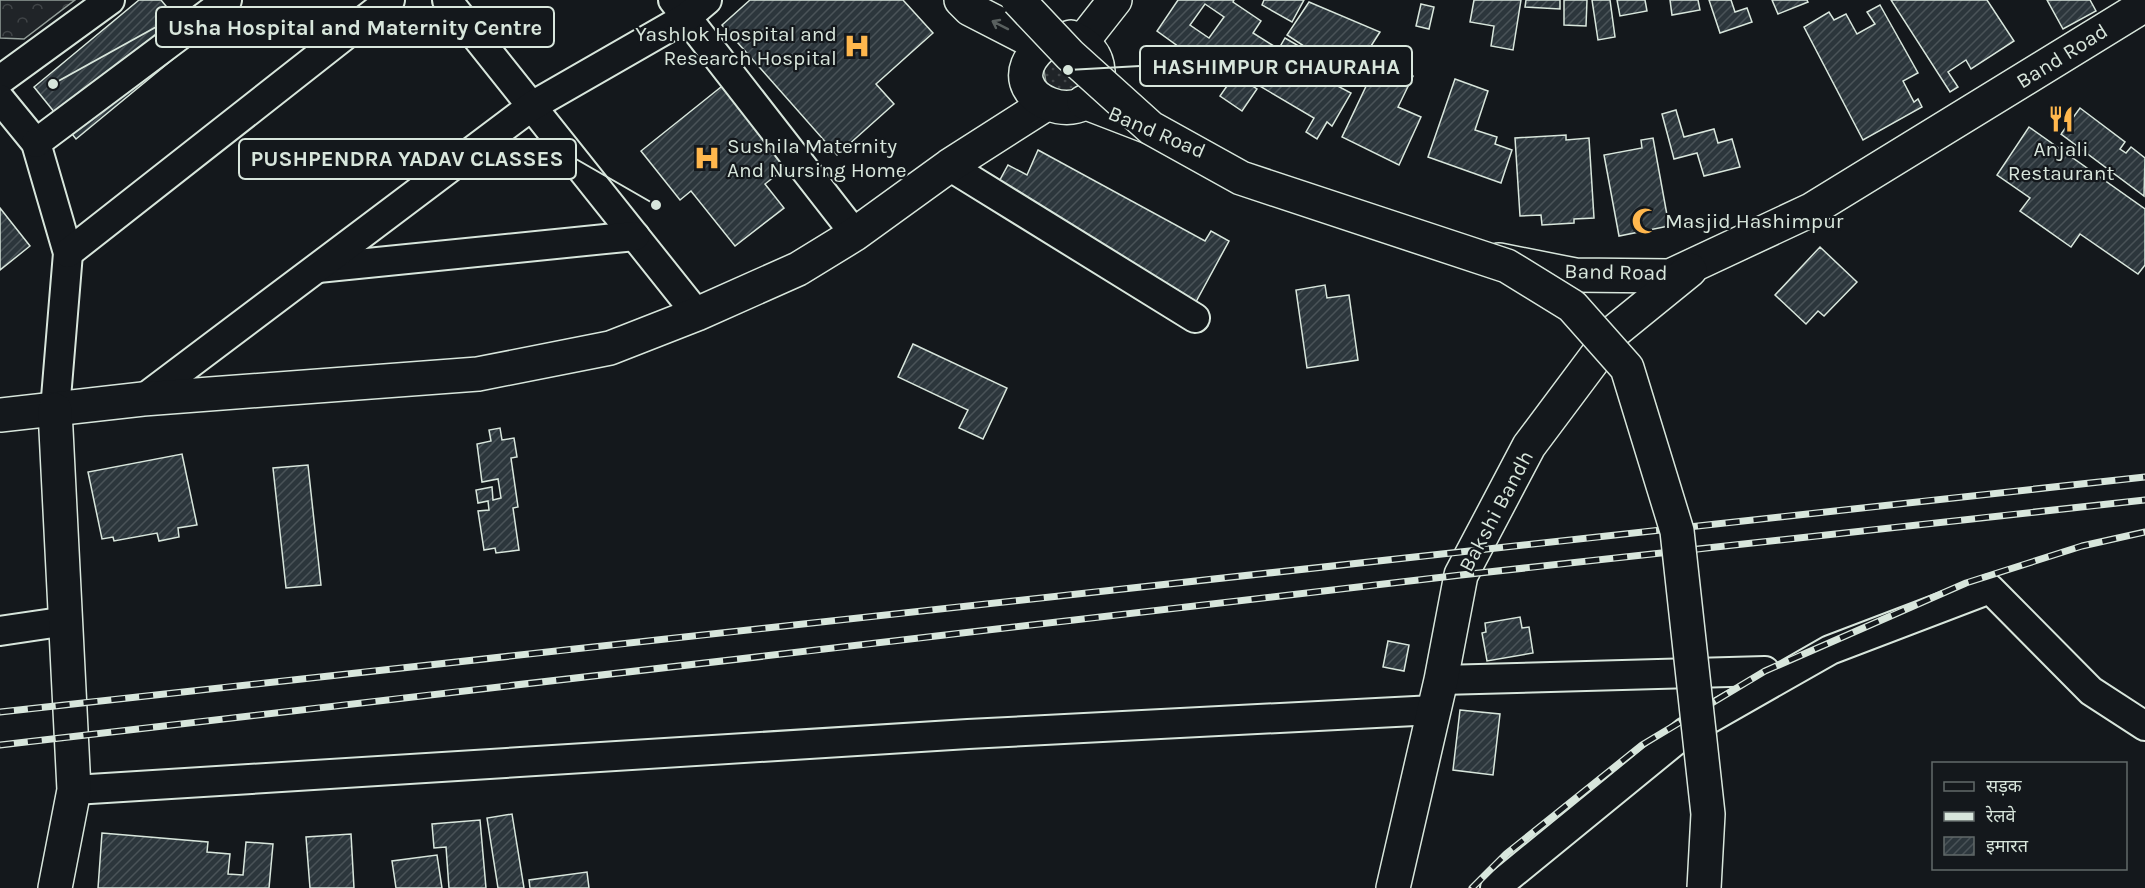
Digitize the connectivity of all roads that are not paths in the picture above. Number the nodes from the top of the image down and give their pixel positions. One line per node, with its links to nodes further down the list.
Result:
1 (110, 0): 12 (street)
2 (227, 0): 17 (street)
3 (390, 0): 21 (street)
4 (447, 0): 16 (street)
5 (961, 0): 11 (main road, one-way to 5)
6 (1019, 0): 11 (main road); 38 (main road, bridge)
7 (1115, 0): 10 (main road)
8 (2145, 5): 22 (main road, Band Road)
9 (689, 6): 16 (street); 19 (street)
10 (1082, 42): 11 (main road); 14 (main road)
11 (1042, 46): 15 (main road)
12 (0, 80)
13 (0, 99): 17 (street)
14 (1084, 102): 15 (main road); 22 (main road, Band Road)
15 (1047, 104): 18 (main road)
16 (532, 106): 20 (street); 23 (street)
17 (36, 143): 21 (street)
18 (949, 166): 19 (main road); 25 (street)
19 (855, 234): 24 (main road)
20 (635, 236): 23 (street); 24 (street)
21 (68, 252): 27 (street)
22 (1696, 265): 32 (main road, Bakshi Bandh)
23 (317, 268): 26 (street)
24 (697, 314): 26 (main road)
25 (1195, 318)
26 (143, 399): 27 (main road)
27 (55, 410): 28 (main road); 29 (main road)
28 (0, 415)
29 (67, 621): 30 (street); 34 (main road)
30 (0, 631)
31 (1765, 670): 32 (street)
32 (1438, 695): 34 (street); 36 (main road, Bakshi Bandh)
33 (2145, 726): 37 (street)
34 (74, 790): 35 (main road)
35 (55, 888)
36 (1393, 888)
37 (1495, 888)
38 (1704, 888)

